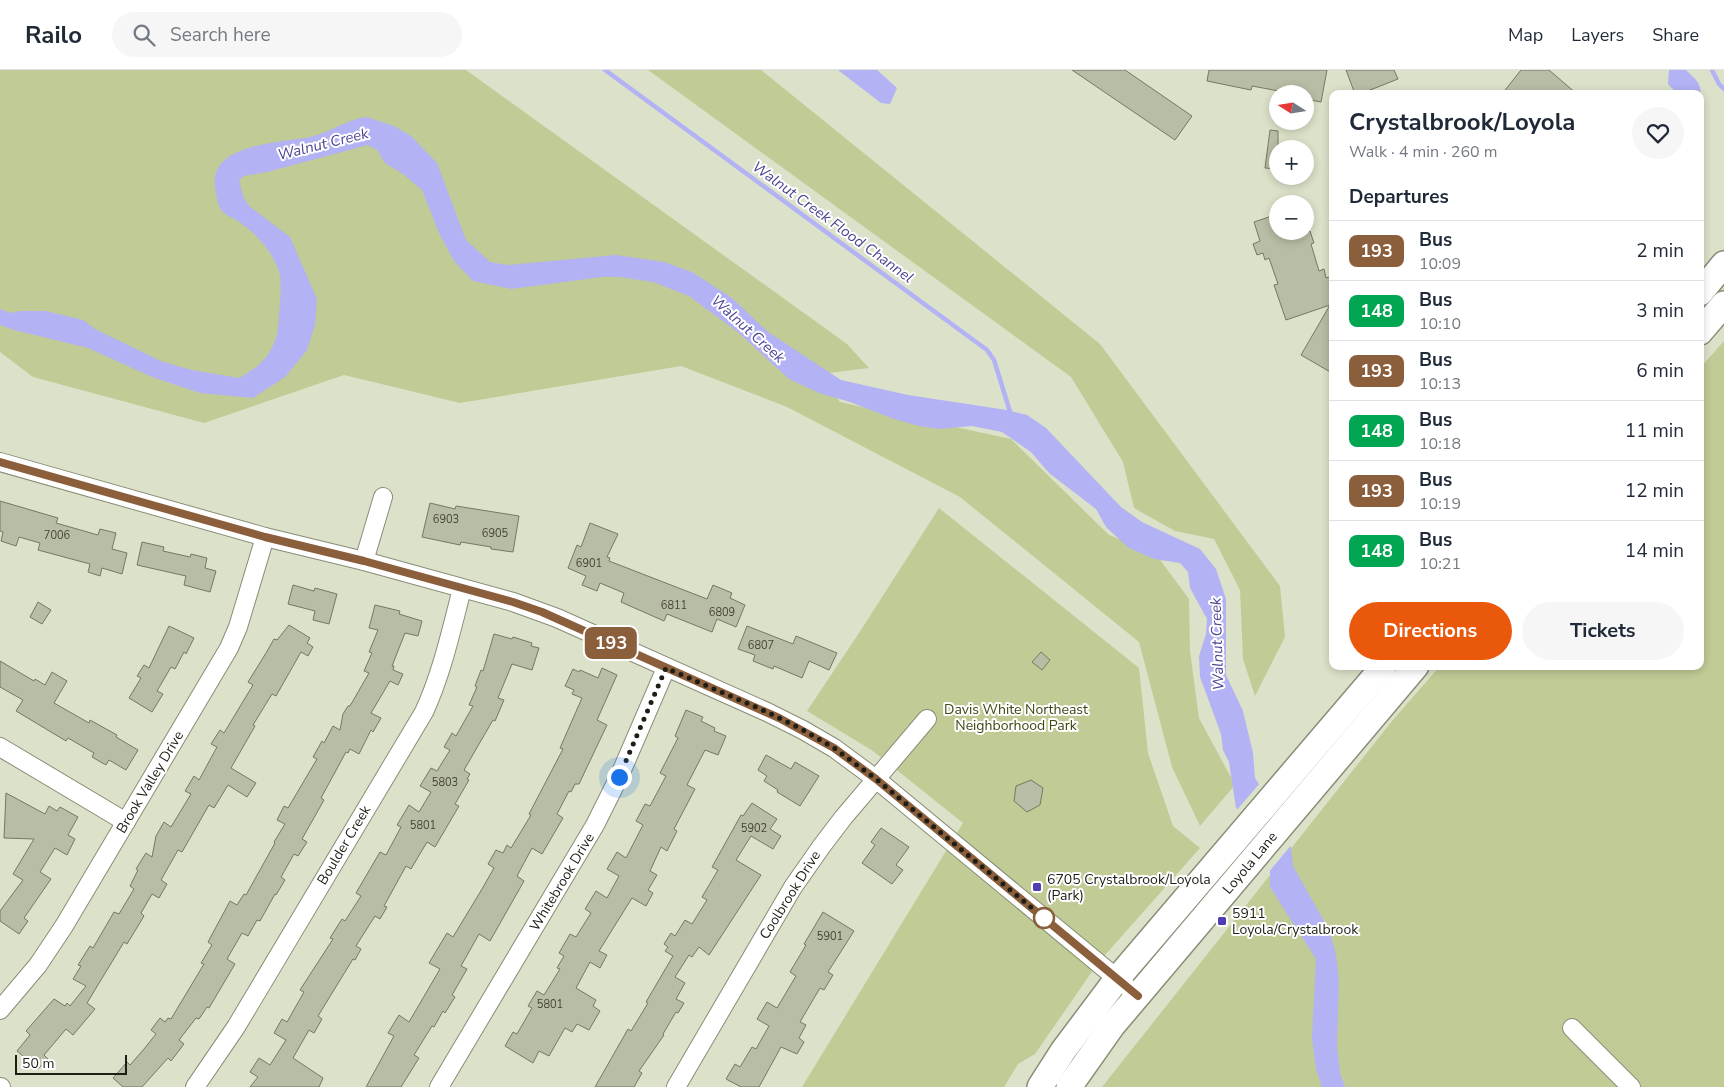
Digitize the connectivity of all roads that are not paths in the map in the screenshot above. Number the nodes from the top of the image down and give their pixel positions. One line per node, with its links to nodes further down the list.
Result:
1 (1724, 264): 2 (main road)
2 (1704, 288)
3 (1724, 304): 4 (main road)
4 (1704, 327)
5 (0, 462): 7 (street)
6 (383, 497): 8 (street)
7 (265, 537): 8 (street); 19 (street, Brook Valley Drive)
8 (364, 561): 9 (street)
9 (462, 589): 10 (street); 24 (street, Boulder Creek)
10 (666, 668): 18 (street); 25 (street, Whitebrook Drive)
11 (1381, 670): 13 (main road, Loyola Lane)
12 (1413, 670): 15 (main road, Loyola Lane)
13 (1350, 706): 15 (main road); 17 (main road, Loyola Lane)
14 (926, 719): 18 (street, Coolbrook Drive)
15 (1368, 724): 17 (main road, Loyola Lane)
16 (0, 747): 19 (street)
17 (1327, 752): 20 (main road, Loyola Lane); 21 (main road, Loyola Lane)
18 (876, 779): 20 (street); 26 (street, Coolbrook Drive)
19 (126, 822): 22 (street, Brook Valley Drive)
20 (1117, 979): 21 (street); 27 (main road, Loyola Lane)
21 (1138, 996): 28 (main road, Loyola Lane)
22 (0, 1010)
23 (1572, 1028): 29 (street)
24 (195, 1087)
25 (439, 1087)
26 (676, 1087)
27 (1040, 1087)
28 (1069, 1087)
29 (1631, 1087)

